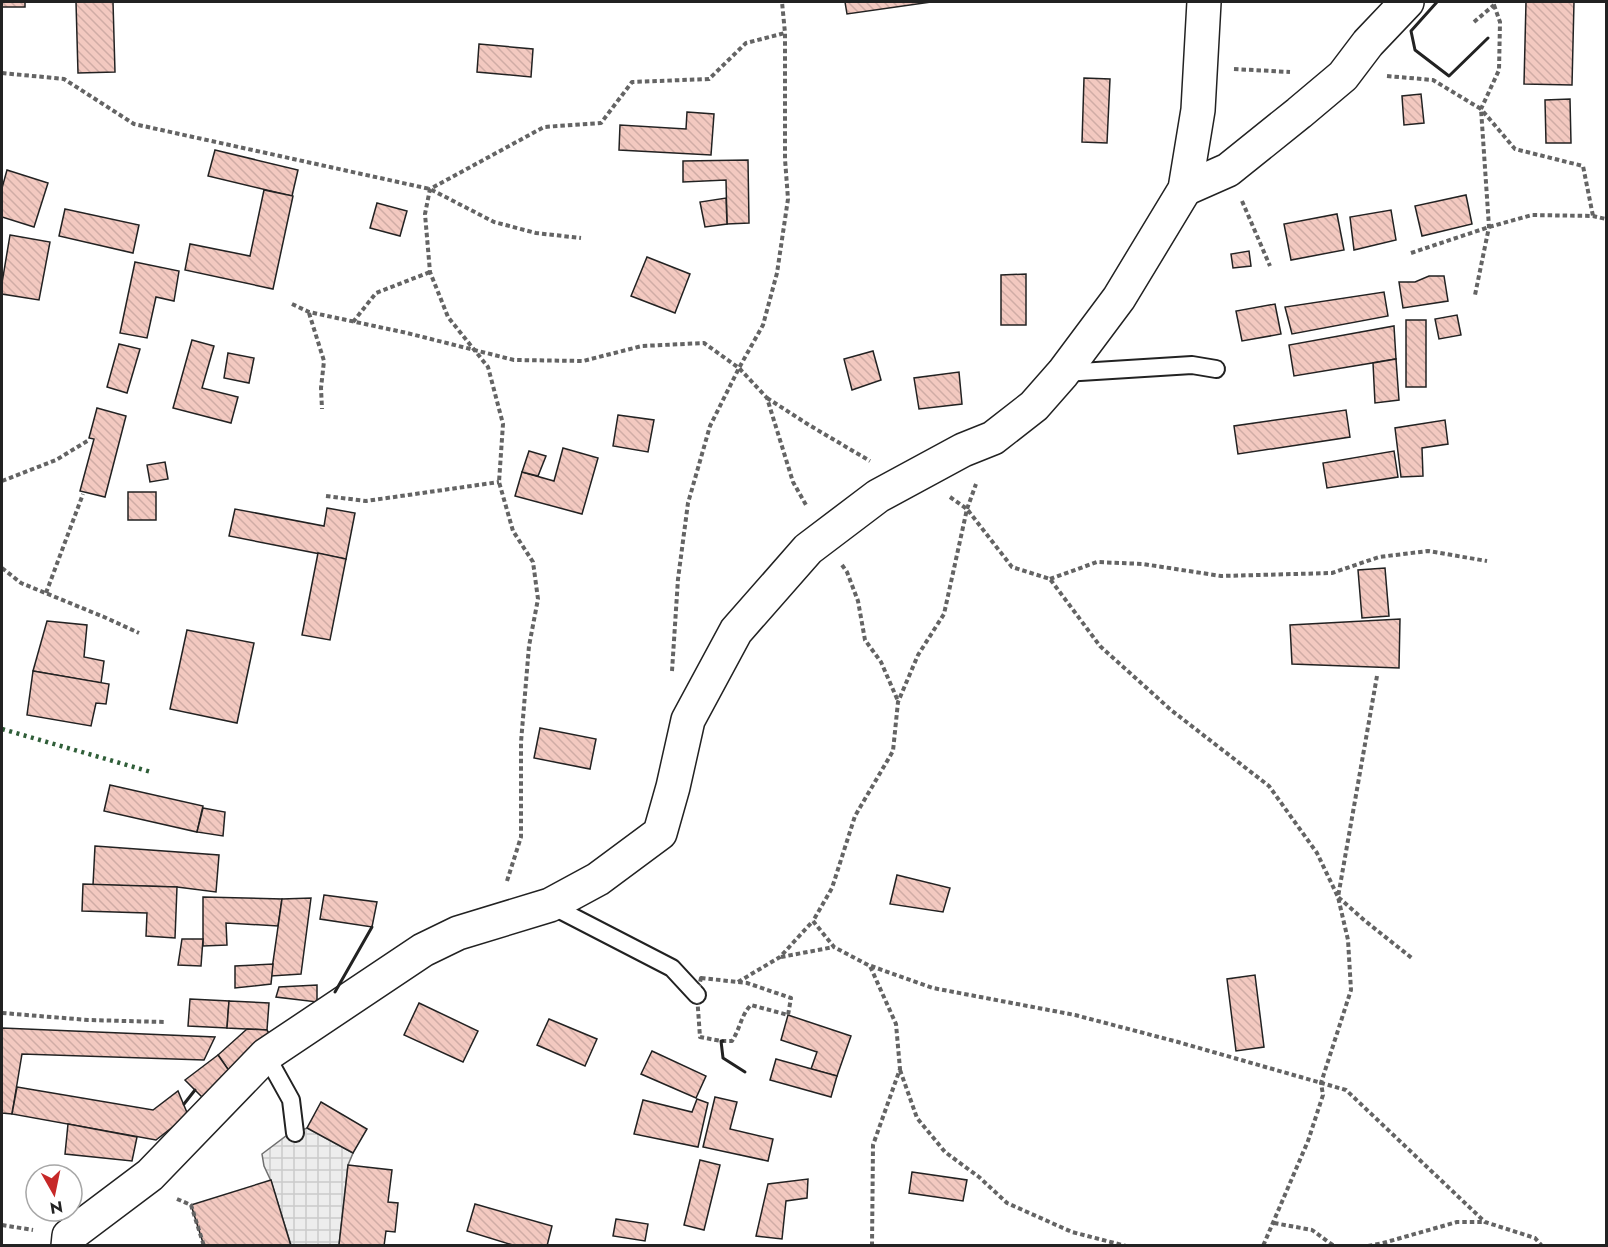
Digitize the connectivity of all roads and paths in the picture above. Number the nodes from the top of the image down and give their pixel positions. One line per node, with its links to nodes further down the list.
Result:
1 (782, 2): 6 (path)
2 (1203, 2): 7 (street)
3 (1407, 2): 9 (street)
4 (1493, 3): 5 (path); 10 (path)
5 (1474, 22)
6 (785, 33): 11 (path); 24 (path)
7 (1201, 67): 9 (path); 12 (street)
8 (2, 73): 11 (path)
9 (1343, 76): 10 (path); 12 (street)
10 (1481, 109): 13 (path); 15 (path)
11 (430, 189): 16 (path); 18 (path)
12 (1185, 189): 26 (street)
13 (1593, 216): 14 (path); 15 (path)
14 (1606, 219)
15 (1489, 227): 17 (path); 19 (path)
16 (580, 238)
17 (1411, 253)
18 (430, 272): 22 (path); 23 (path)
19 (1475, 295)
20 (292, 304): 21 (path)
21 (309, 312): 22 (path); 28 (path)
22 (353, 322): 23 (path)
23 (476, 352): 24 (path); 33 (path)
24 (739, 368): 27 (path); 45 (path)
25 (1216, 369): 26 (lane)
26 (1063, 373): 29 (street)
27 (767, 398): 31 (path); 37 (path)
28 (322, 410)
29 (993, 438): 31 (street); 36 (path)
30 (89, 440): 32 (path)
31 (918, 475): 36 (path); 37 (street)
32 (2, 481)
33 (499, 482): 35 (path); 49 (path)
34 (83, 494): 41 (path)
35 (326, 496)
36 (967, 509): 40 (path); 44 (path)
37 (824, 537): 44 (path); 45 (street)
38 (1486, 561): 40 (path)
39 (2, 568): 41 (path)
40 (1050, 579): 46 (path)
41 (46, 594): 42 (path)
42 (139, 633)
43 (1377, 676): 46 (path)
44 (898, 702): 48 (path)
45 (688, 720): 47 (street)
46 (1338, 897): 52 (path); 60 (path)
47 (550, 905): 49 (street); 55 (lane)
48 (813, 921): 50 (path); 51 (path)
49 (494, 922): 58 (street)
50 (834, 947): 51 (path); 53 (path)
51 (780, 957): 54 (path)
52 (1413, 959)
53 (870, 966): 59 (path); 60 (path)
54 (736, 983): 55 (path); 55 (path)
55 (697, 995)
56 (2, 1013): 57 (path)
57 (164, 1022)
58 (266, 1054): 61 (lane); 62 (street)
59 (900, 1069): 67 (path); 68 (path)
60 (1321, 1083): 63 (path); 64 (path)
61 (295, 1132)
62 (141, 1183): 65 (street); 66 (path)
63 (1485, 1222): 71 (path); 72 (path)
64 (1274, 1223): 69 (path); 70 (path)
65 (68, 1245)
66 (204, 1245)
67 (872, 1245)
68 (1126, 1245)
69 (1263, 1245)
70 (1334, 1245)
71 (1368, 1245)
72 (1542, 1245)

